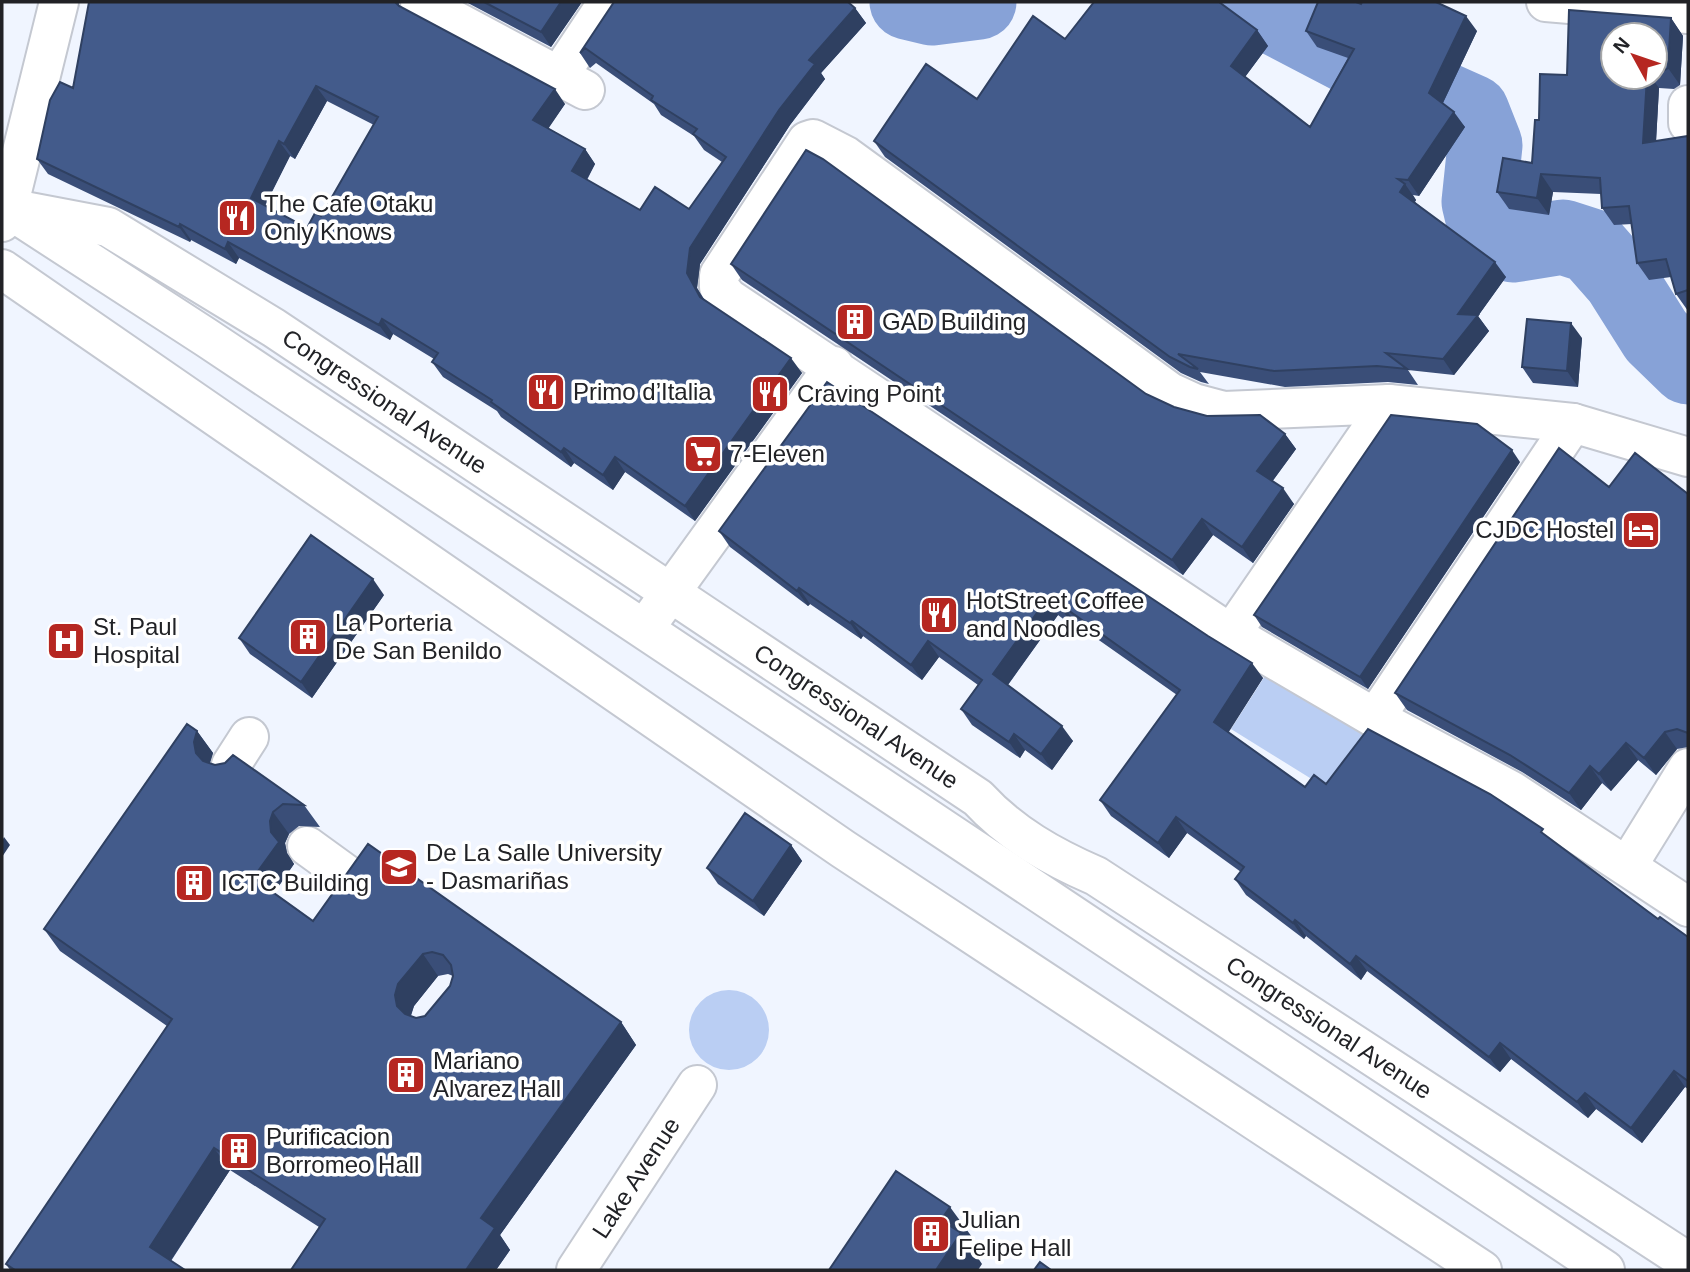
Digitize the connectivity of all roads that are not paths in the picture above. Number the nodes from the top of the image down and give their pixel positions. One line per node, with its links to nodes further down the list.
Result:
1 (59, 2): 8 (street)
2 (420, 2): 3 (street)
3 (608, 2)
4 (1546, 2): 5 (street)
5 (1688, 14)
6 (1688, 105): 7 (street)
7 (1688, 123)
8 (4, 212): 14 (street, Congressional Avenue); 15 (street, Congressional Avenue)
9 (2, 269): 26 (street)
10 (834, 366): 11 (street); 14 (street); 16 (street)
11 (1389, 404): 12 (street); 16 (street)
12 (1573, 423): 13 (street); 17 (street)
13 (1688, 457)
14 (669, 595): 15 (street); 24 (street, Congressional Avenue)
15 (643, 630): 27 (street, Congressional Avenue)
16 (1231, 634): 17 (street)
17 (1375, 718): 20 (street)
18 (1688, 768): 20 (street)
19 (307, 846): 21 (street)
20 (1628, 866): 22 (street)
21 (348, 875)
22 (1688, 907)
23 (697, 1085): 25 (street, Lake Avenue)
24 (1688, 1262)
25 (576, 1270)
26 (1482, 1270)
27 (1605, 1270)

